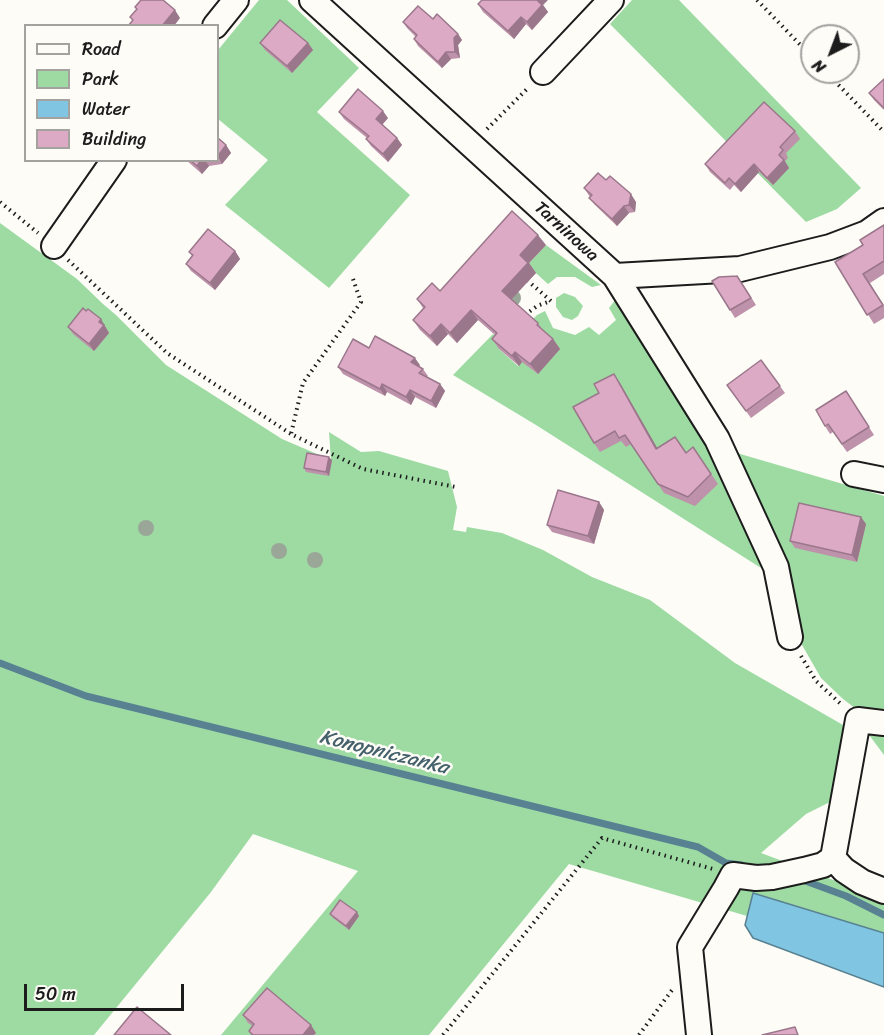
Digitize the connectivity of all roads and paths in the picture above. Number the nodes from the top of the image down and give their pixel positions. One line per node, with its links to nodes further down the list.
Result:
1 (236, 0): 5 (street)
2 (312, 0): 10 (street, Tarninowa)
3 (610, 0): 7 (street)
4 (757, 0): 6 (path)
5 (217, 24)
6 (800, 45)
7 (543, 72): 10 (path)
8 (838, 84): 9 (path)
9 (884, 132)
10 (471, 145): 15 (street, Tarninowa)
11 (113, 162): 14 (street)
12 (0, 202): 14 (path)
13 (884, 221): 15 (street, Tarninowa)
14 (54, 246): 19 (path)
15 (615, 276): 23 (street)
16 (353, 279): 19 (path)
17 (528, 281): 18 (path)
18 (525, 315)
19 (291, 434): 22 (path)
20 (855, 474): 21 (street)
21 (884, 480)
22 (456, 487)
23 (790, 637): 24 (path)
24 (858, 720): 25 (street); 26 (street)
25 (884, 723)
26 (833, 858): 27 (street); 28 (street)
27 (734, 875): 29 (street); 30 (path)
28 (884, 891)
29 (692, 963): 31 (path); 32 (street)
30 (443, 1035)
31 (639, 1035)
32 (699, 1035)

